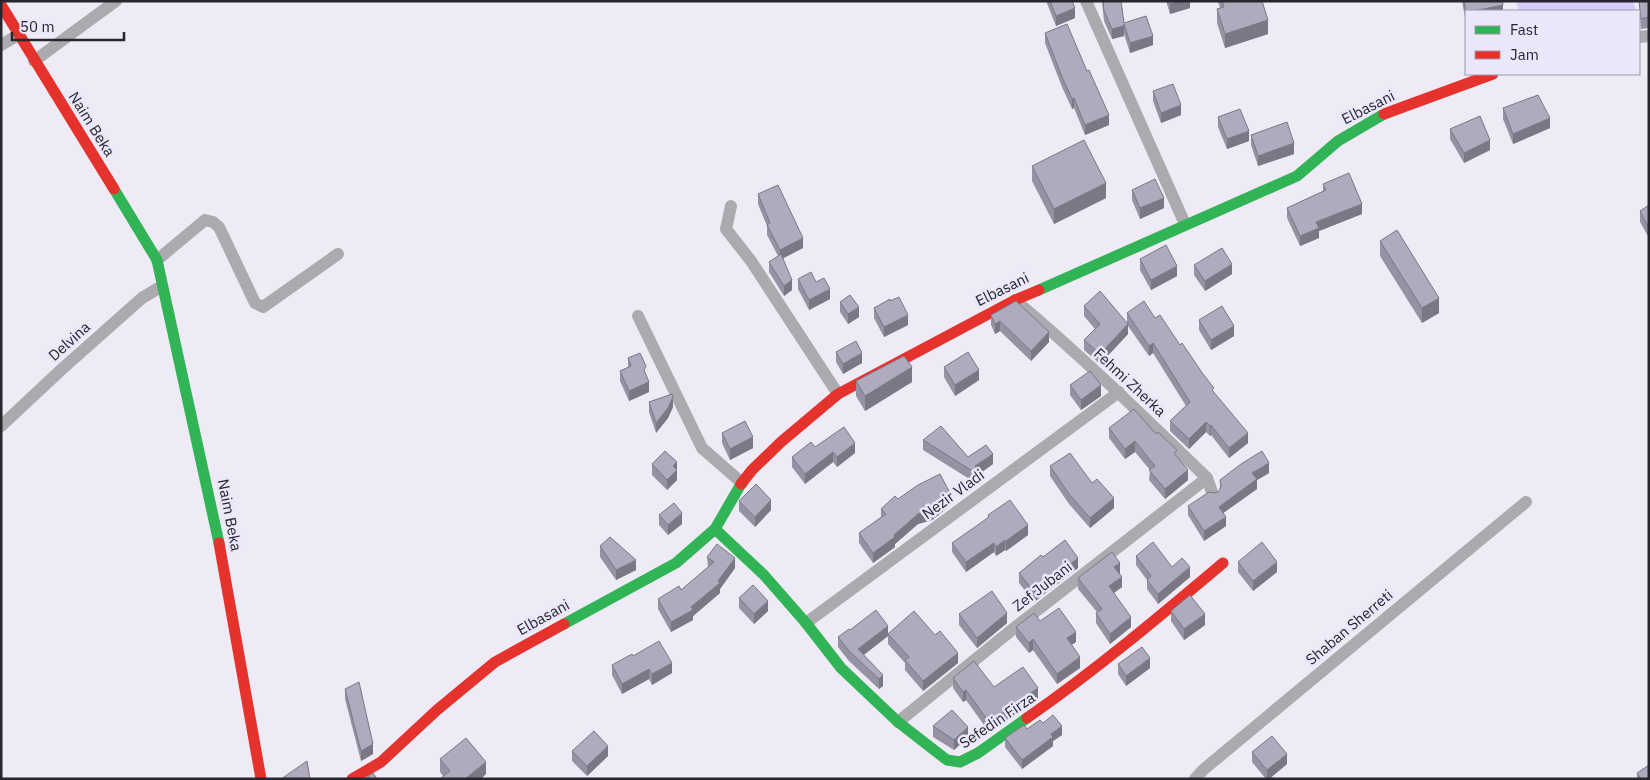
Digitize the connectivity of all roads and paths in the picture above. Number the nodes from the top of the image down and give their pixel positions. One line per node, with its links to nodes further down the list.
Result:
1 (116, 1): 6 (street)
2 (1086, 1): 9 (street)
3 (1, 6): 4 (street, Naim Beka)
4 (18, 35): 5 (street); 6 (street, Naim Beka)
5 (1, 45)
6 (34, 61): 11 (street, Naim Beka)
7 (1490, 75): 9 (street, Elbasani)
8 (730, 206): 16 (street)
9 (1185, 224): 13 (street, Elbasani)
10 (338, 254): 11 (street)
11 (157, 260): 12 (street, Naim Beka)
12 (162, 286): 17 (street, Delvina); 26 (street, Naim Beka)
13 (1015, 300): 15 (street, Fehmi Zherka); 16 (street, Elbasani)
14 (638, 316): 19 (street)
15 (1119, 392): 18 (street, Fehmi Zherka); 24 (street, Nezir Vladi)
16 (838, 394): 19 (street, Elbasani)
17 (1, 426)
18 (1207, 478): 20 (street, Fehmi Zherka); 25 (street, Zef Jubani)
19 (742, 483): 22 (street, Elbasani)
20 (1213, 495)
21 (1526, 502): 28 (street, Shaban Sherreti)
22 (715, 529): 24 (street, Sefedin Firza); 27 (street, Elbasani)
23 (1223, 563): 25 (street, Sefedin Firza)
24 (806, 622): 25 (street, Sefedin Firza)
25 (898, 722)
26 (261, 779)
27 (352, 779)
28 (1195, 779)

